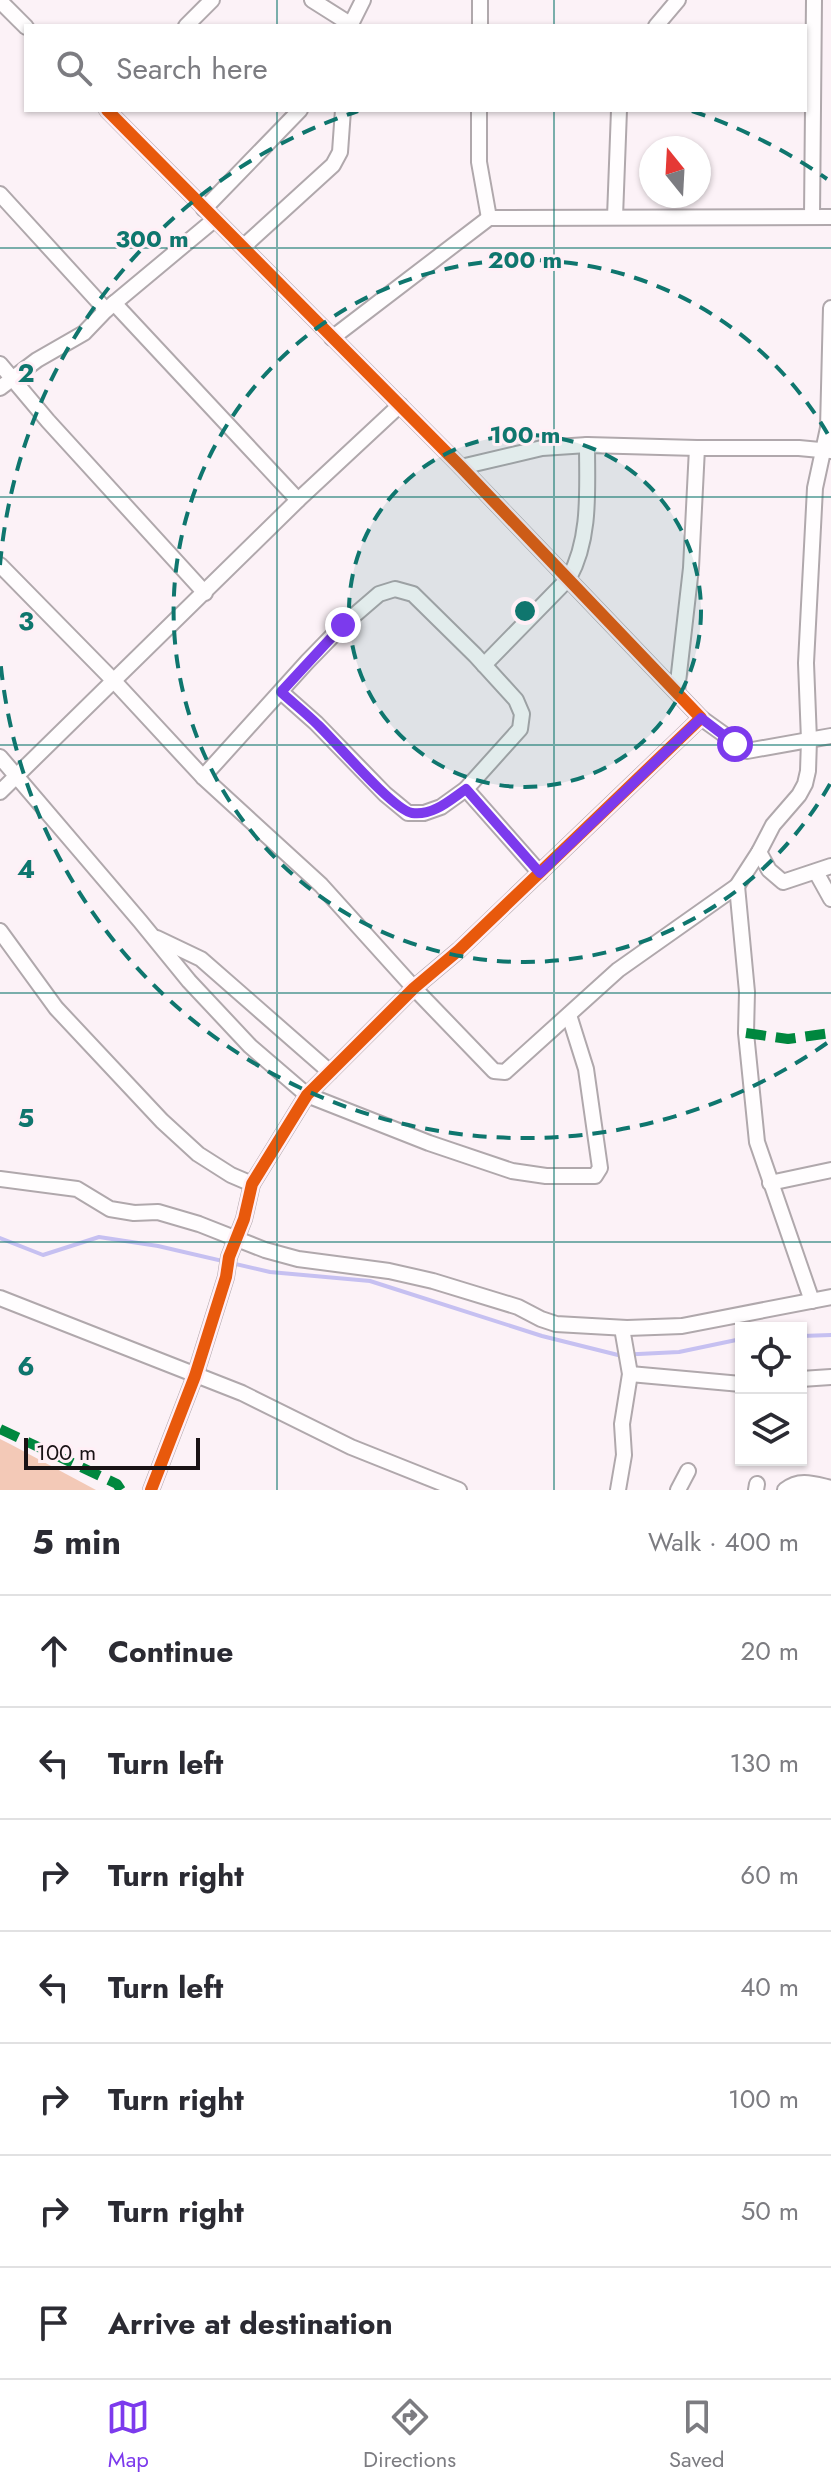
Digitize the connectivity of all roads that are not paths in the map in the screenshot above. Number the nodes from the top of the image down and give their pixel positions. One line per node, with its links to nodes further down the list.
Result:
1 (212, 0): 9 (street)
2 (312, 0): 10 (street)
3 (363, 0): 11 (street)
4 (480, 0): 12 (street)
5 (678, 0): 13 (street)
6 (814, 0): 21 (street)
7 (6, 2): 8 (street)
8 (24, 24)
9 (188, 24)
10 (348, 24)
11 (351, 24)
12 (480, 24)
13 (658, 24)
14 (109, 112): 20 (street)
15 (298, 112): 20 (street)
16 (343, 112): 25 (street)
17 (479, 112): 24 (street)
18 (619, 112): 22 (street)
19 (0, 194): 26 (street)
20 (209, 214): 25 (street); 26 (street)
21 (812, 216): 22 (street); 23 (street)
22 (615, 217): 24 (street)
23 (831, 217)
24 (489, 218): 28 (street)
25 (243, 247): 28 (street)
26 (110, 306): 30 (street); 37 (street)
27 (831, 308): 35 (street)
28 (332, 338): 32 (street)
29 (0, 364): 30 (street)
30 (12, 378): 31 (street); 40 (street)
31 (0, 388)
32 (400, 405): 36 (street); 37 (street)
33 (587, 445): 34 (street); 36 (street); 39 (street)
34 (697, 448): 35 (street); 43 (street)
35 (827, 451): 47 (street)
36 (461, 467): 39 (street)
37 (298, 500): 40 (street)
38 (0, 565): 42 (street)
39 (569, 578): 41 (street); 43 (street)
40 (205, 593): 42 (street)
41 (484, 665): 44 (street); 51 (street)
42 (113, 680): 49 (street); 50 (street)
43 (677, 691): 45 (street)
44 (281, 692): 49 (street); 51 (street)
45 (701, 718): 47 (street); 56 (street)
46 (831, 736): 47 (street)
47 (809, 740): 53 (street)
48 (0, 757): 50 (street)
49 (203, 777): 61 (street)
50 (16, 778): 52 (street); 60 (street)
51 (466, 789): 56 (street)
52 (0, 792)
53 (759, 852): 55 (street); 57 (street)
54 (831, 866): 55 (street)
55 (816, 872): 58 (street)
56 (540, 873): 61 (street)
57 (737, 886): 62 (street); 67 (street)
58 (831, 899)
59 (0, 931): 68 (street)
60 (153, 936): 63 (street); 64 (street)
61 (414, 988): 62 (street); 63 (street)
62 (569, 1015): 64 (street)
63 (330, 1072): 64 (street)
64 (307, 1095): 68 (street)
65 (831, 1170): 67 (street)
66 (0, 1179): 69 (street)
67 (770, 1183): 72 (street)
68 (252, 1184): 69 (street)
69 (237, 1240): 73 (street); 75 (street)
70 (831, 1297): 72 (street)
71 (0, 1298): 75 (street)
72 (812, 1301): 73 (street)
73 (622, 1328): 74 (street)
74 (630, 1374): 78 (street); 83 (street)
75 (195, 1376): 81 (street); 82 (street)
76 (831, 1377): 77 (street)
77 (807, 1379)
78 (735, 1383)
79 (688, 1471): 84 (street)
80 (831, 1488): 85 (street)
81 (151, 1490)
82 (459, 1490)
83 (618, 1490)
84 (678, 1490)
85 (785, 1490)

